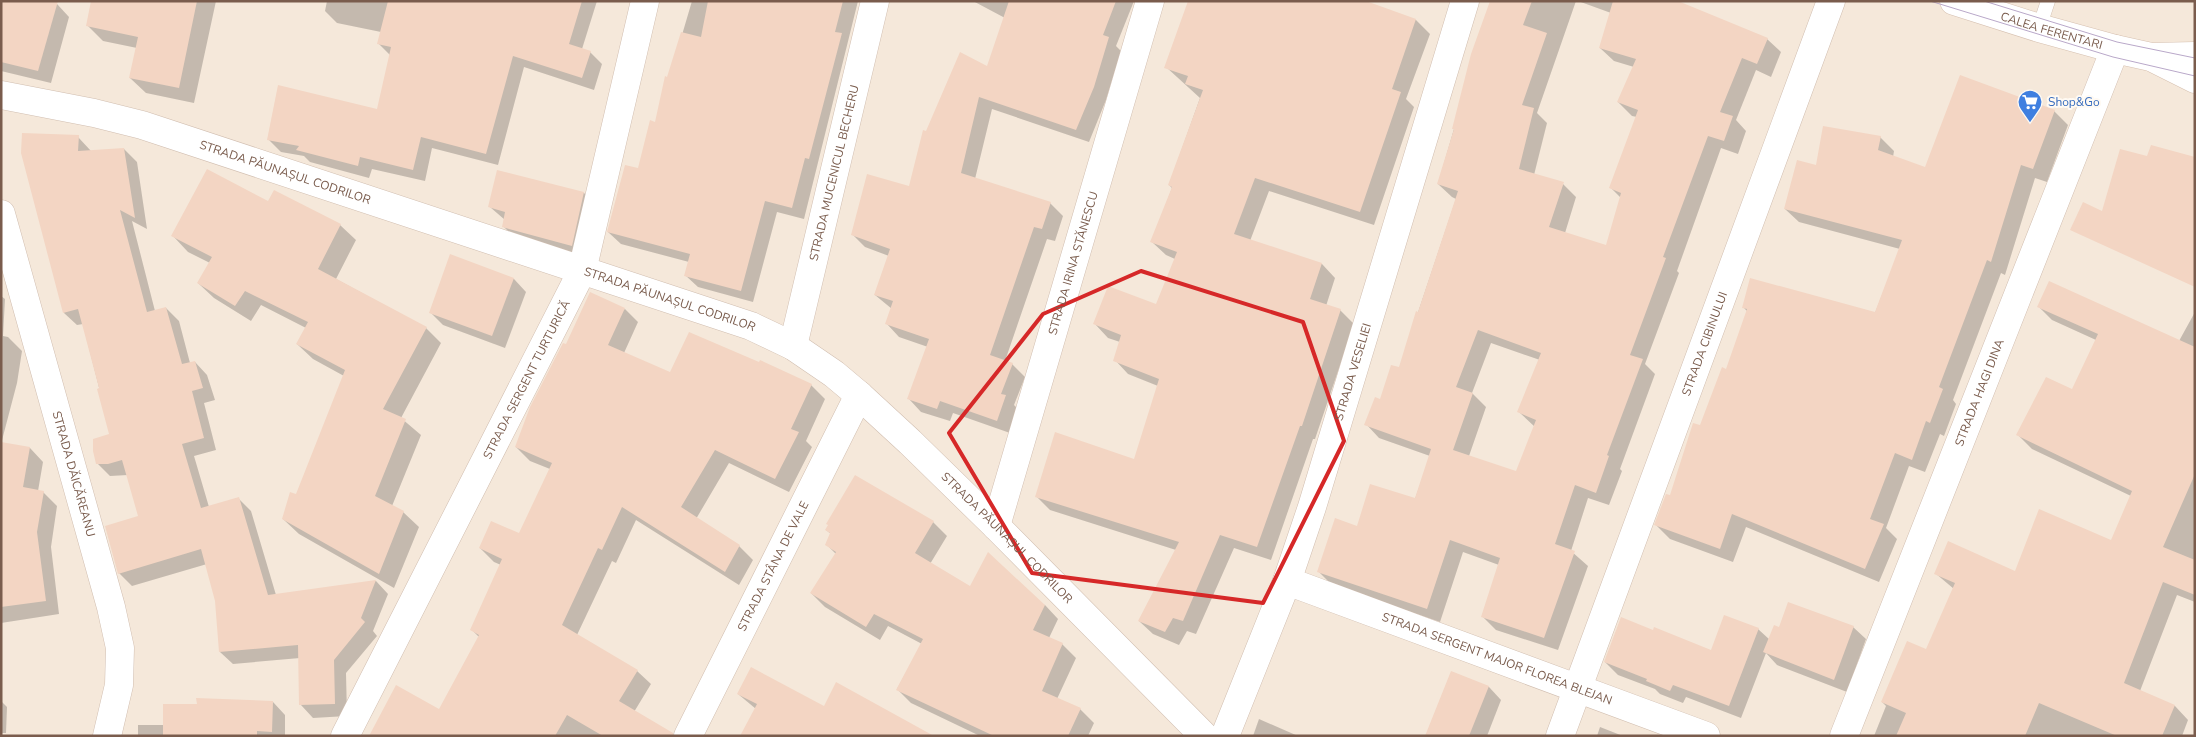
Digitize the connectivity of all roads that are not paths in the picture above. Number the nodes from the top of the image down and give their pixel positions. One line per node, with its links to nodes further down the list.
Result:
1 (646, 1): 15 (street, STRADA SERGENT TURTURICĂ)
2 (875, 1): 16 (street, STRADA MUCENICUL BECHERU)
3 (1150, 1): 18 (street, STRADA IRINA STĂNESCU)
4 (1465, 1): 19 (street, STRADA VESELIEI)
5 (1831, 1): 20 (street, STRADA CIBINULUI)
6 (1954, 1): 8 (street, CALEA FERENTARI)
7 (2048, 1): 8 (lane)
8 (2039, 28): 9 (street, CALEA FERENTARI)
9 (2114, 49): 11 (street, CALEA FERENTARI); 28 (street, STRADA HAGI DINA)
10 (2195, 56): 11 (street, CALEA FERENTARI)
11 (2151, 57): 12 (street, CALEA FERENTARI)
12 (2195, 79)
13 (1, 95): 15 (street, STRADA PĂUNAȘUL CODRILOR)
14 (1, 214): 21 (street, STRADA DĂICĂREANU)
15 (582, 270): 16 (street, STRADA PĂUNAȘUL CODRILOR); 22 (street, STRADA SERGENT TURTURICĂ)
16 (793, 346): 17 (street, STRADA PĂUNAȘUL CODRILOR)
17 (859, 395): 18 (street, STRADA PĂUNAȘUL CODRILOR); 23 (street, STRADA STÂNA DE VALE)
18 (996, 526): 24 (street, STRADA PĂUNAȘUL CODRILOR)
19 (1287, 581): 20 (street, STRADA SERGENT MAJOR FLOREA BLEJAN); 25 (street, STRADA VESELIEI)
20 (1577, 688): 26 (street, STRADA CIBINULUI); 27 (street, STRADA SERGENT MAJOR FLOREA BLEJAN)
21 (106, 736)
22 (345, 736)
23 (688, 736)
24 (1204, 736)
25 (1225, 736)
26 (1560, 736)
27 (1706, 736)
28 (1844, 736)

